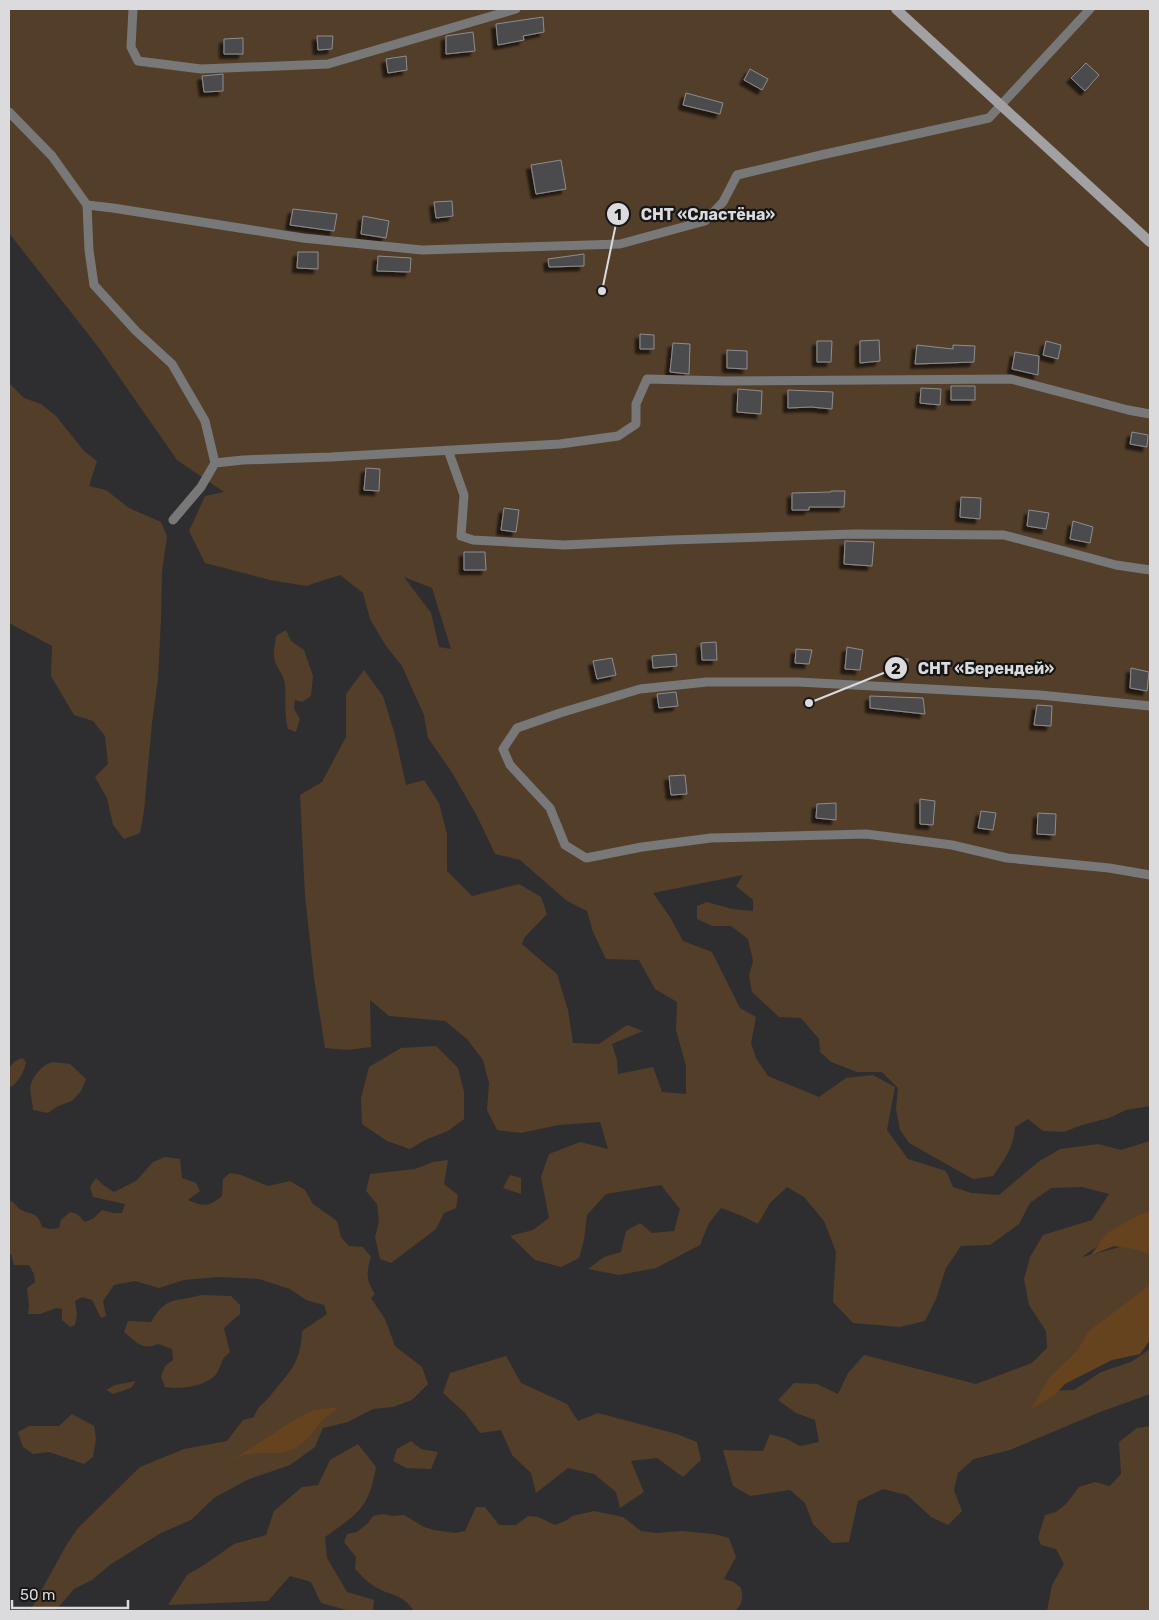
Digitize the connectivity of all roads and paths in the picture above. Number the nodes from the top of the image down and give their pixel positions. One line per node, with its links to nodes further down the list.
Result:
1 (134, 9): 2 (lane)
2 (516, 9)
3 (896, 9): 5 (street)
4 (1090, 9): 5 (lane)
5 (1001, 106): 7 (lane); 8 (street)
6 (9, 112): 7 (lane)
7 (87, 205): 11 (lane)
8 (1150, 242)
9 (1150, 414): 10 (lane)
10 (448, 450): 11 (lane); 13 (lane)
11 (215, 463): 12 (lane)
12 (173, 520)
13 (1150, 570)
14 (1150, 706): 15 (lane)
15 (1150, 875)

